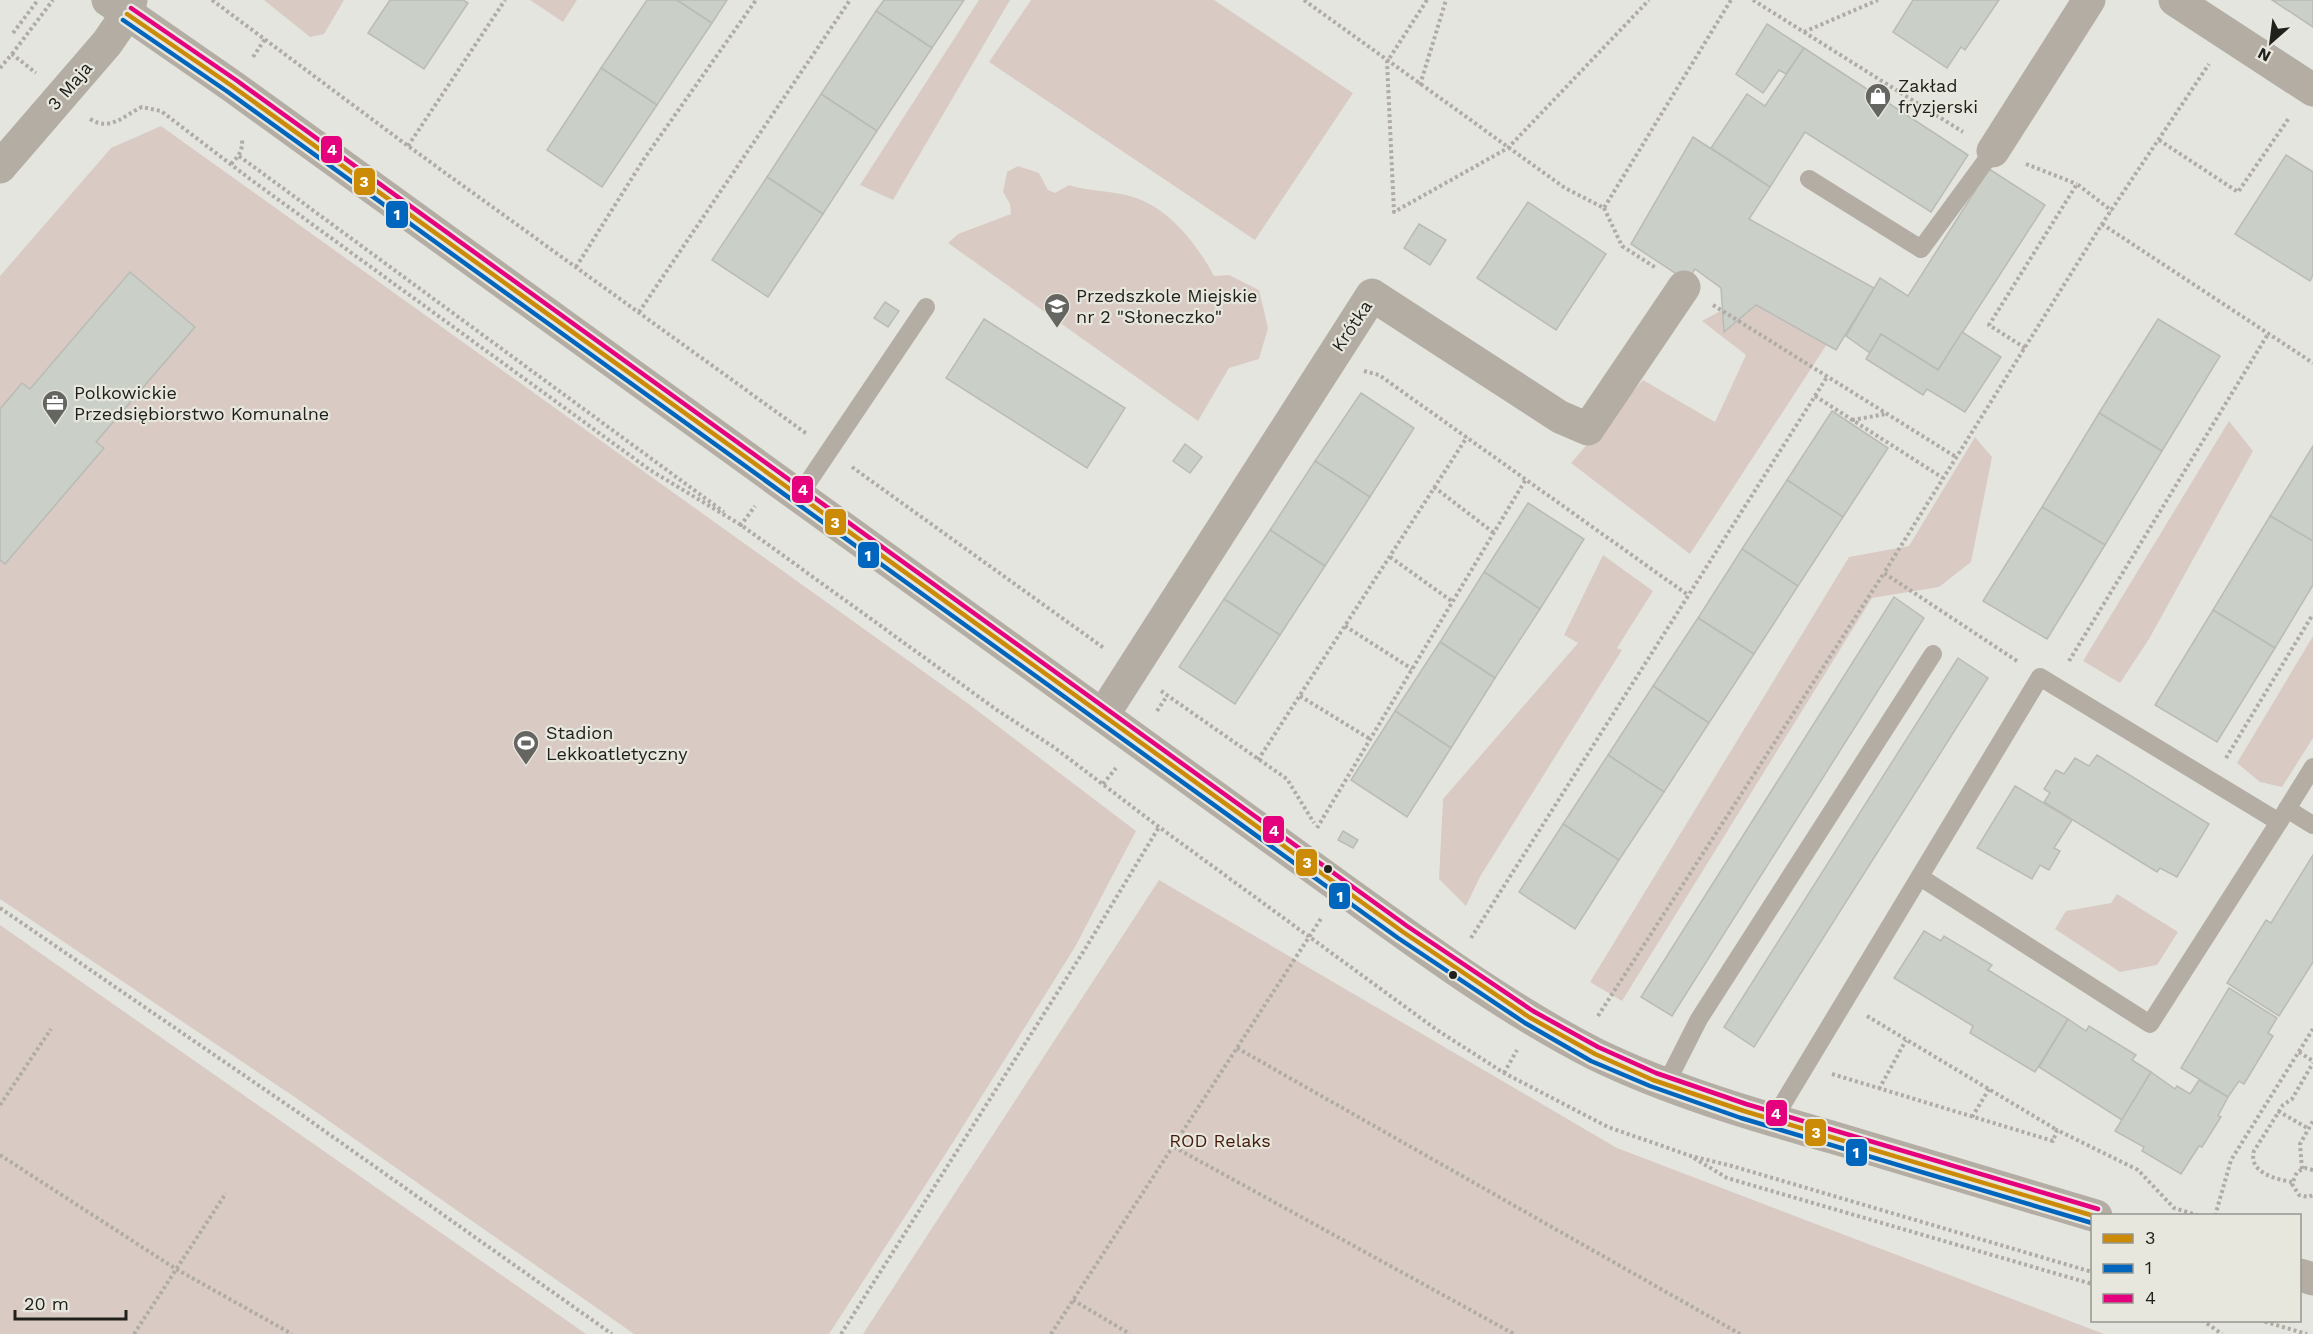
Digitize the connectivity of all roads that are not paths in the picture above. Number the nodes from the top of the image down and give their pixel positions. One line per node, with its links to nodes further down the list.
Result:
1 (2089, 0): 5 (street)
2 (2175, 0): 4 (street)
3 (122, 5): 6 (street, 3 Maja); 10 (street)
4 (2311, 89)
5 (1993, 151): 7 (lane)
6 (0, 167)
7 (1809, 179)
8 (1684, 287): 12 (street, Krótka)
9 (926, 308): 10 (lane)
10 (786, 488): 12 (street)
11 (1933, 654): 17 (lane)
12 (1102, 715): 17 (street)
13 (2313, 768): 14 (lane)
14 (2283, 816): 15 (lane); 16 (lane); 16 (lane)
15 (2313, 825)
16 (1920, 878): 18 (lane)
17 (1666, 1084): 18 (street)
18 (1773, 1120): 19 (street)
19 (2093, 1214)

